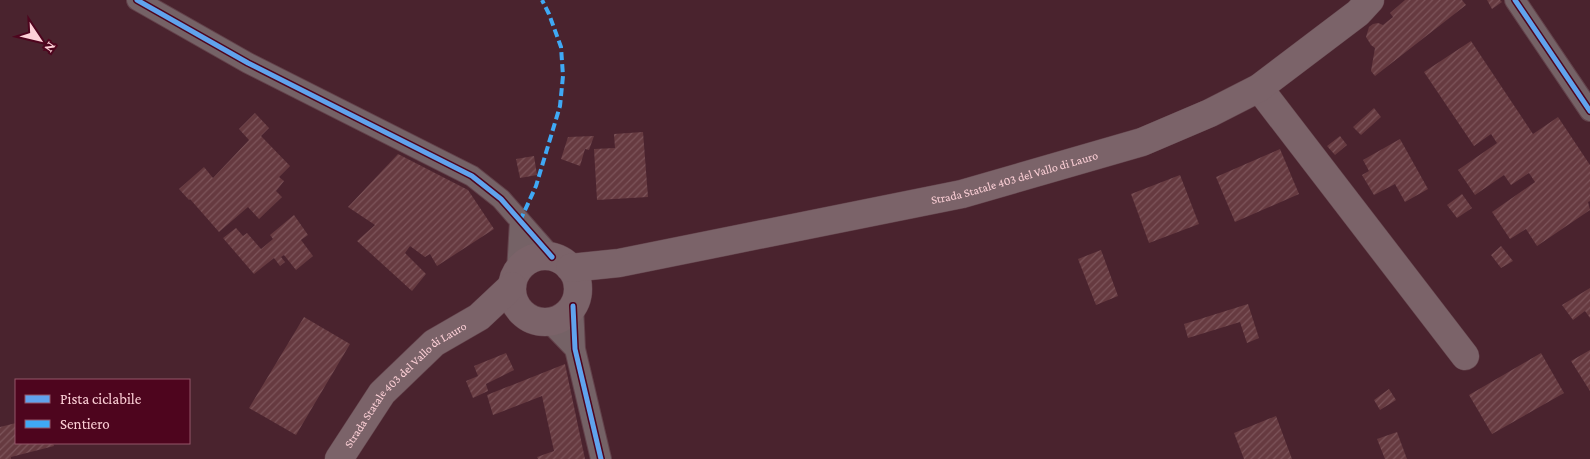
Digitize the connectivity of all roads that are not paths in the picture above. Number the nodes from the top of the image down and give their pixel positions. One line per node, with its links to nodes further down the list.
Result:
1 (137, 0): 6 (street)
2 (1370, 0): 4 (main road, Strada Statale 403 del Vallo di Lauro)
3 (1514, 0): 5 (street)
4 (1259, 88): 8 (main road, Strada Statale 403 del Vallo di Lauro); 14 (main road)
5 (1590, 111)
6 (520, 221): 7 (street); 9 (street)
7 (561, 262): 8 (main road, Strada Statale 403 del Vallo di Lauro); 9 (main road, Strada Statale 403 del Vallo di Lauro); 10 (main road)
8 (619, 263): 10 (main road, Strada Statale 403 del Vallo di Lauro)
9 (514, 279): 11 (main road, Strada Statale 403 del Vallo di Lauro); 12 (main road)
10 (575, 302): 12 (main road, Strada Statale 403 del Vallo di Lauro); 13 (street)
11 (479, 318): 12 (main road, Strada Statale 403 del Vallo di Lauro); 15 (main road, Strada Statale 403 del Vallo di Lauro)
12 (538, 320): 13 (street)
13 (575, 349): 16 (street)
14 (1466, 356)
15 (339, 459)
16 (601, 459)

